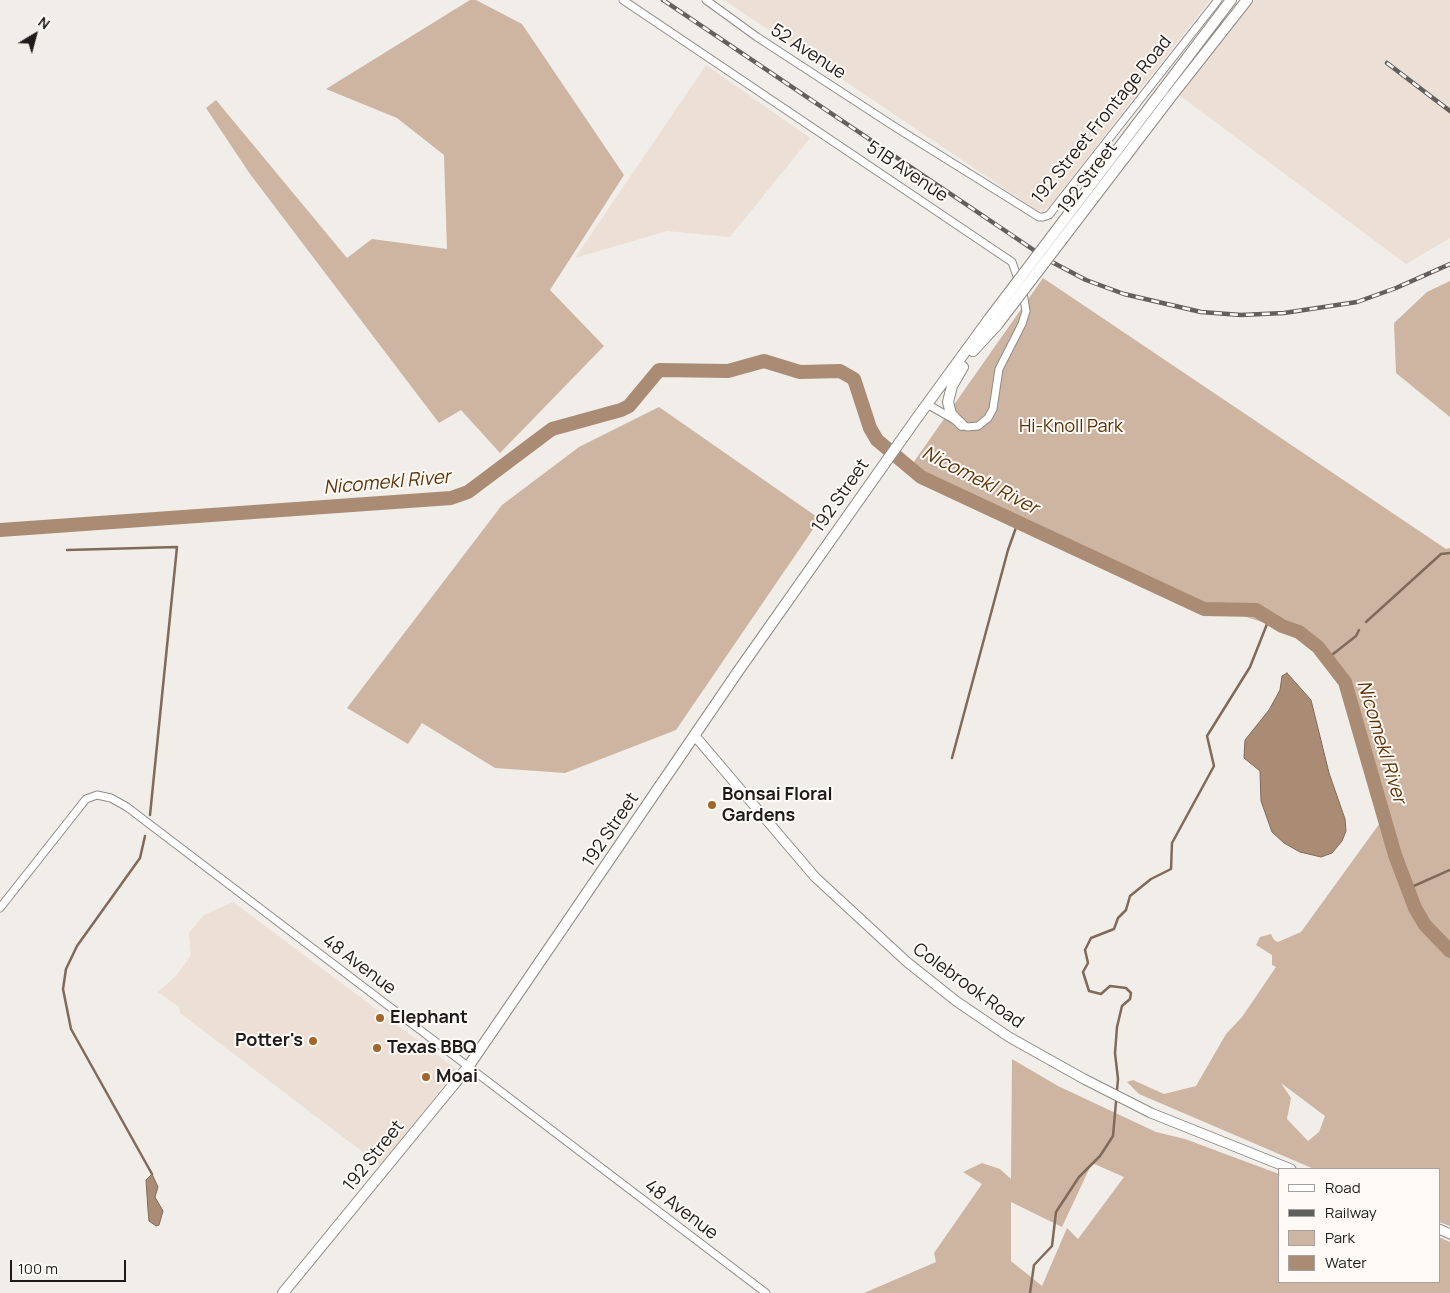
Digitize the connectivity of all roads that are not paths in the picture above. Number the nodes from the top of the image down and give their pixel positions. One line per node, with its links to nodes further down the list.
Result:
1 (623, 0): 12 (street, 51B Avenue)
2 (706, 0): 7 (street, 52 Avenue)
3 (1218, 0): 7 (street, 192 Street Frontage Road)
4 (1231, 0): 6 (main road, 192 Street)
5 (1247, 0): 6 (main road, 192 Street)
6 (1166, 95): 8 (main road, 192 Street, bridge)
7 (895, 127)
8 (993, 322): 9 (main road, 192 Street); 10 (main road, 192 Street)
9 (979, 344): 10 (main road, 192 Street); 12 (main road)
10 (951, 373): 11 (main road, 192 Street)
11 (927, 404): 12 (street); 13 (main road, 192 Street)
12 (962, 425)
13 (695, 736): 15 (main road, 192 Street); 16 (street, Colebrook Road)
14 (0, 908): 15 (street, 48 Avenue)
15 (468, 1068): 17 (main road, 192 Street); 18 (street, 48 Avenue)
16 (1289, 1168)
17 (283, 1293)
18 (766, 1293)

